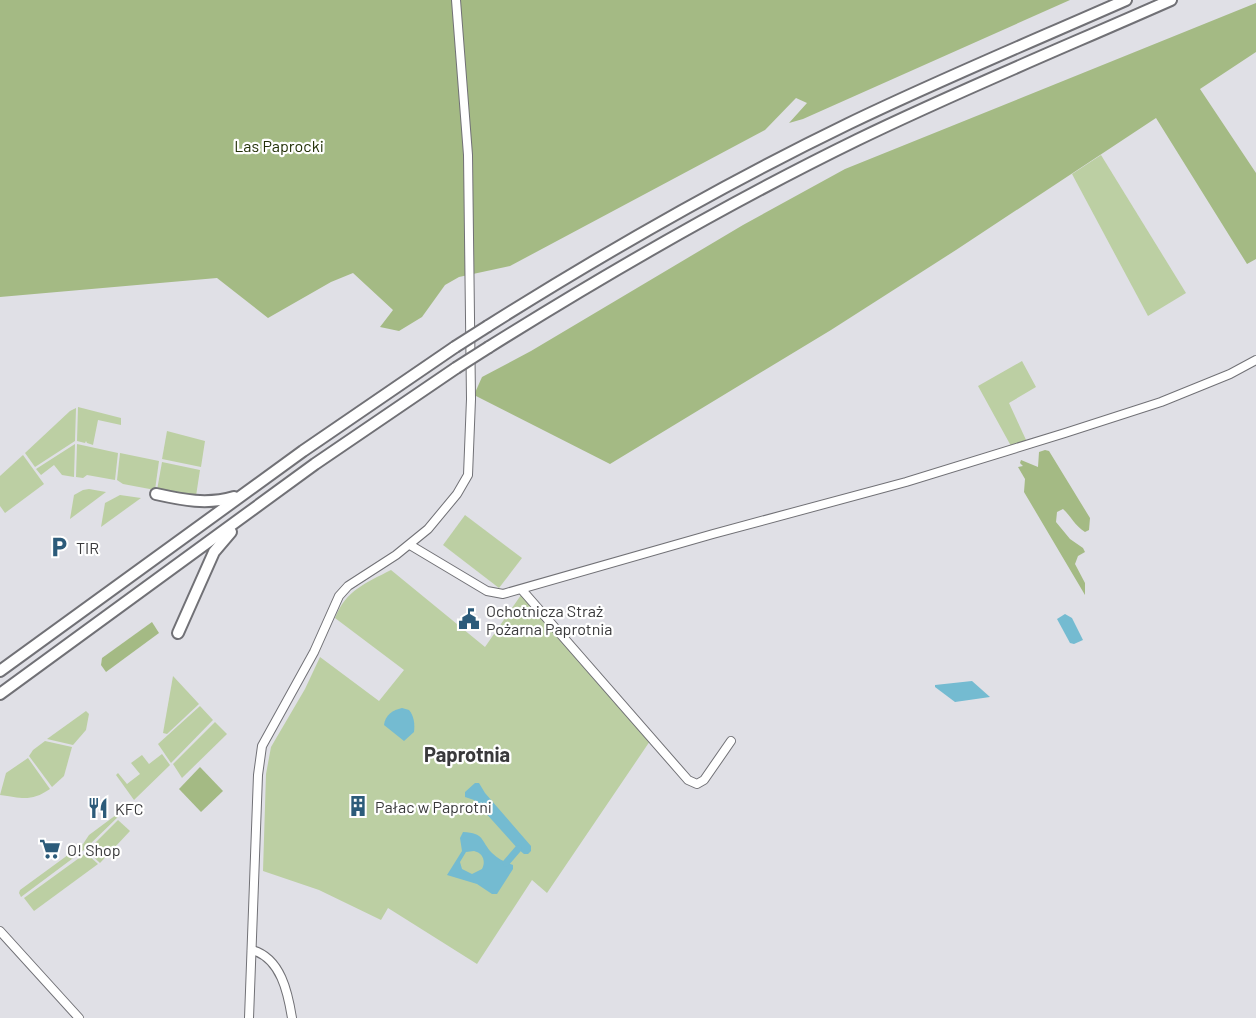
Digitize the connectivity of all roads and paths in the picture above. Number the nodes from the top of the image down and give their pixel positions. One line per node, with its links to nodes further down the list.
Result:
1 (456, 0): 8 (street)
2 (1126, 0): 6 (highway, bridge)
3 (1172, 0): 7 (highway, bridge)
4 (1256, 360): 9 (street)
5 (156, 494): 6 (highway)
6 (243, 494): 11 (highway)
7 (259, 505): 10 (highway); 12 (highway)
8 (410, 546): 9 (street); 15 (street)
9 (522, 590): 13 (street)
10 (178, 633)
11 (0, 671)
12 (0, 694)
13 (731, 741)
14 (0, 931): 16 (street)
15 (252, 950): 17 (street); 18 (street)
16 (79, 1018)
17 (249, 1018)
18 (292, 1018)

